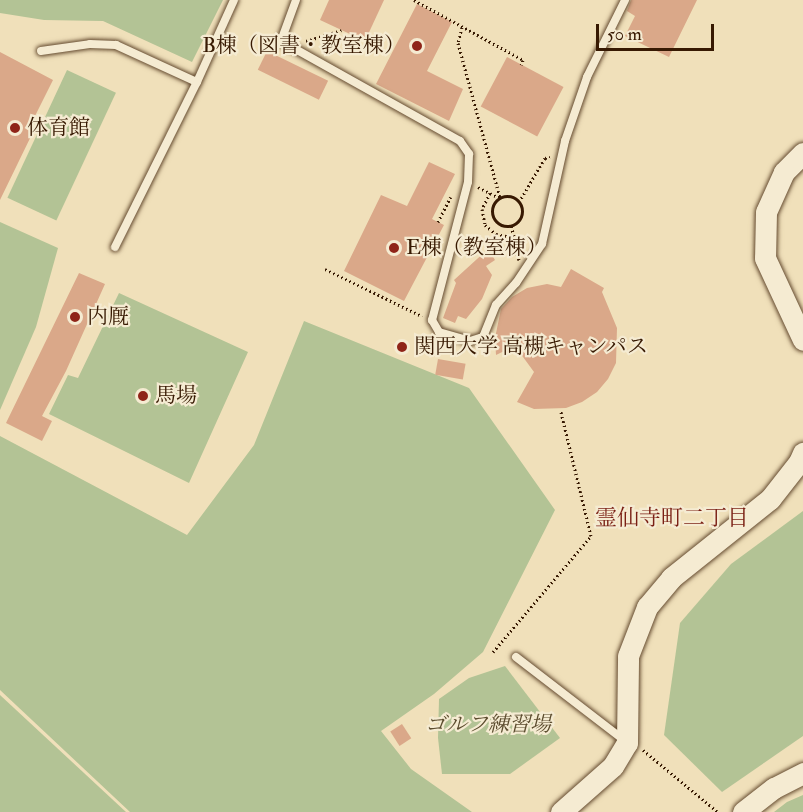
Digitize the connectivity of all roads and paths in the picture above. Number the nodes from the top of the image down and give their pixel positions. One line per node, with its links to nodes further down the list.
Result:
1 (234, 0): 10 (lane)
2 (296, 0): 7 (lane)
3 (414, 0): 5 (path)
4 (625, 0): 11 (lane)
5 (462, 27): 9 (path); 15 (path)
6 (341, 30): 7 (path)
7 (290, 46): 13 (lane)
8 (41, 51): 10 (lane)
9 (521, 65)
10 (197, 82): 17 (lane)
11 (563, 152): 16 (path); 19 (lane)
12 (803, 153): 21 (street)
13 (468, 182): 14 (path); 20 (lane)
14 (490, 193): 15 (path); 19 (path)
15 (501, 198): 16 (path); 16 (path)
16 (519, 202)
17 (115, 247)
18 (325, 268): 20 (path)
19 (522, 273): 20 (lane)
20 (432, 320)
21 (803, 340)
22 (561, 412): 24 (path)
23 (803, 453): 26 (street)
24 (493, 652)
25 (516, 657): 26 (lane)
26 (633, 745): 28 (street); 29 (path)
27 (803, 774): 30 (street)
28 (561, 812)
29 (718, 812)
30 (743, 812)

